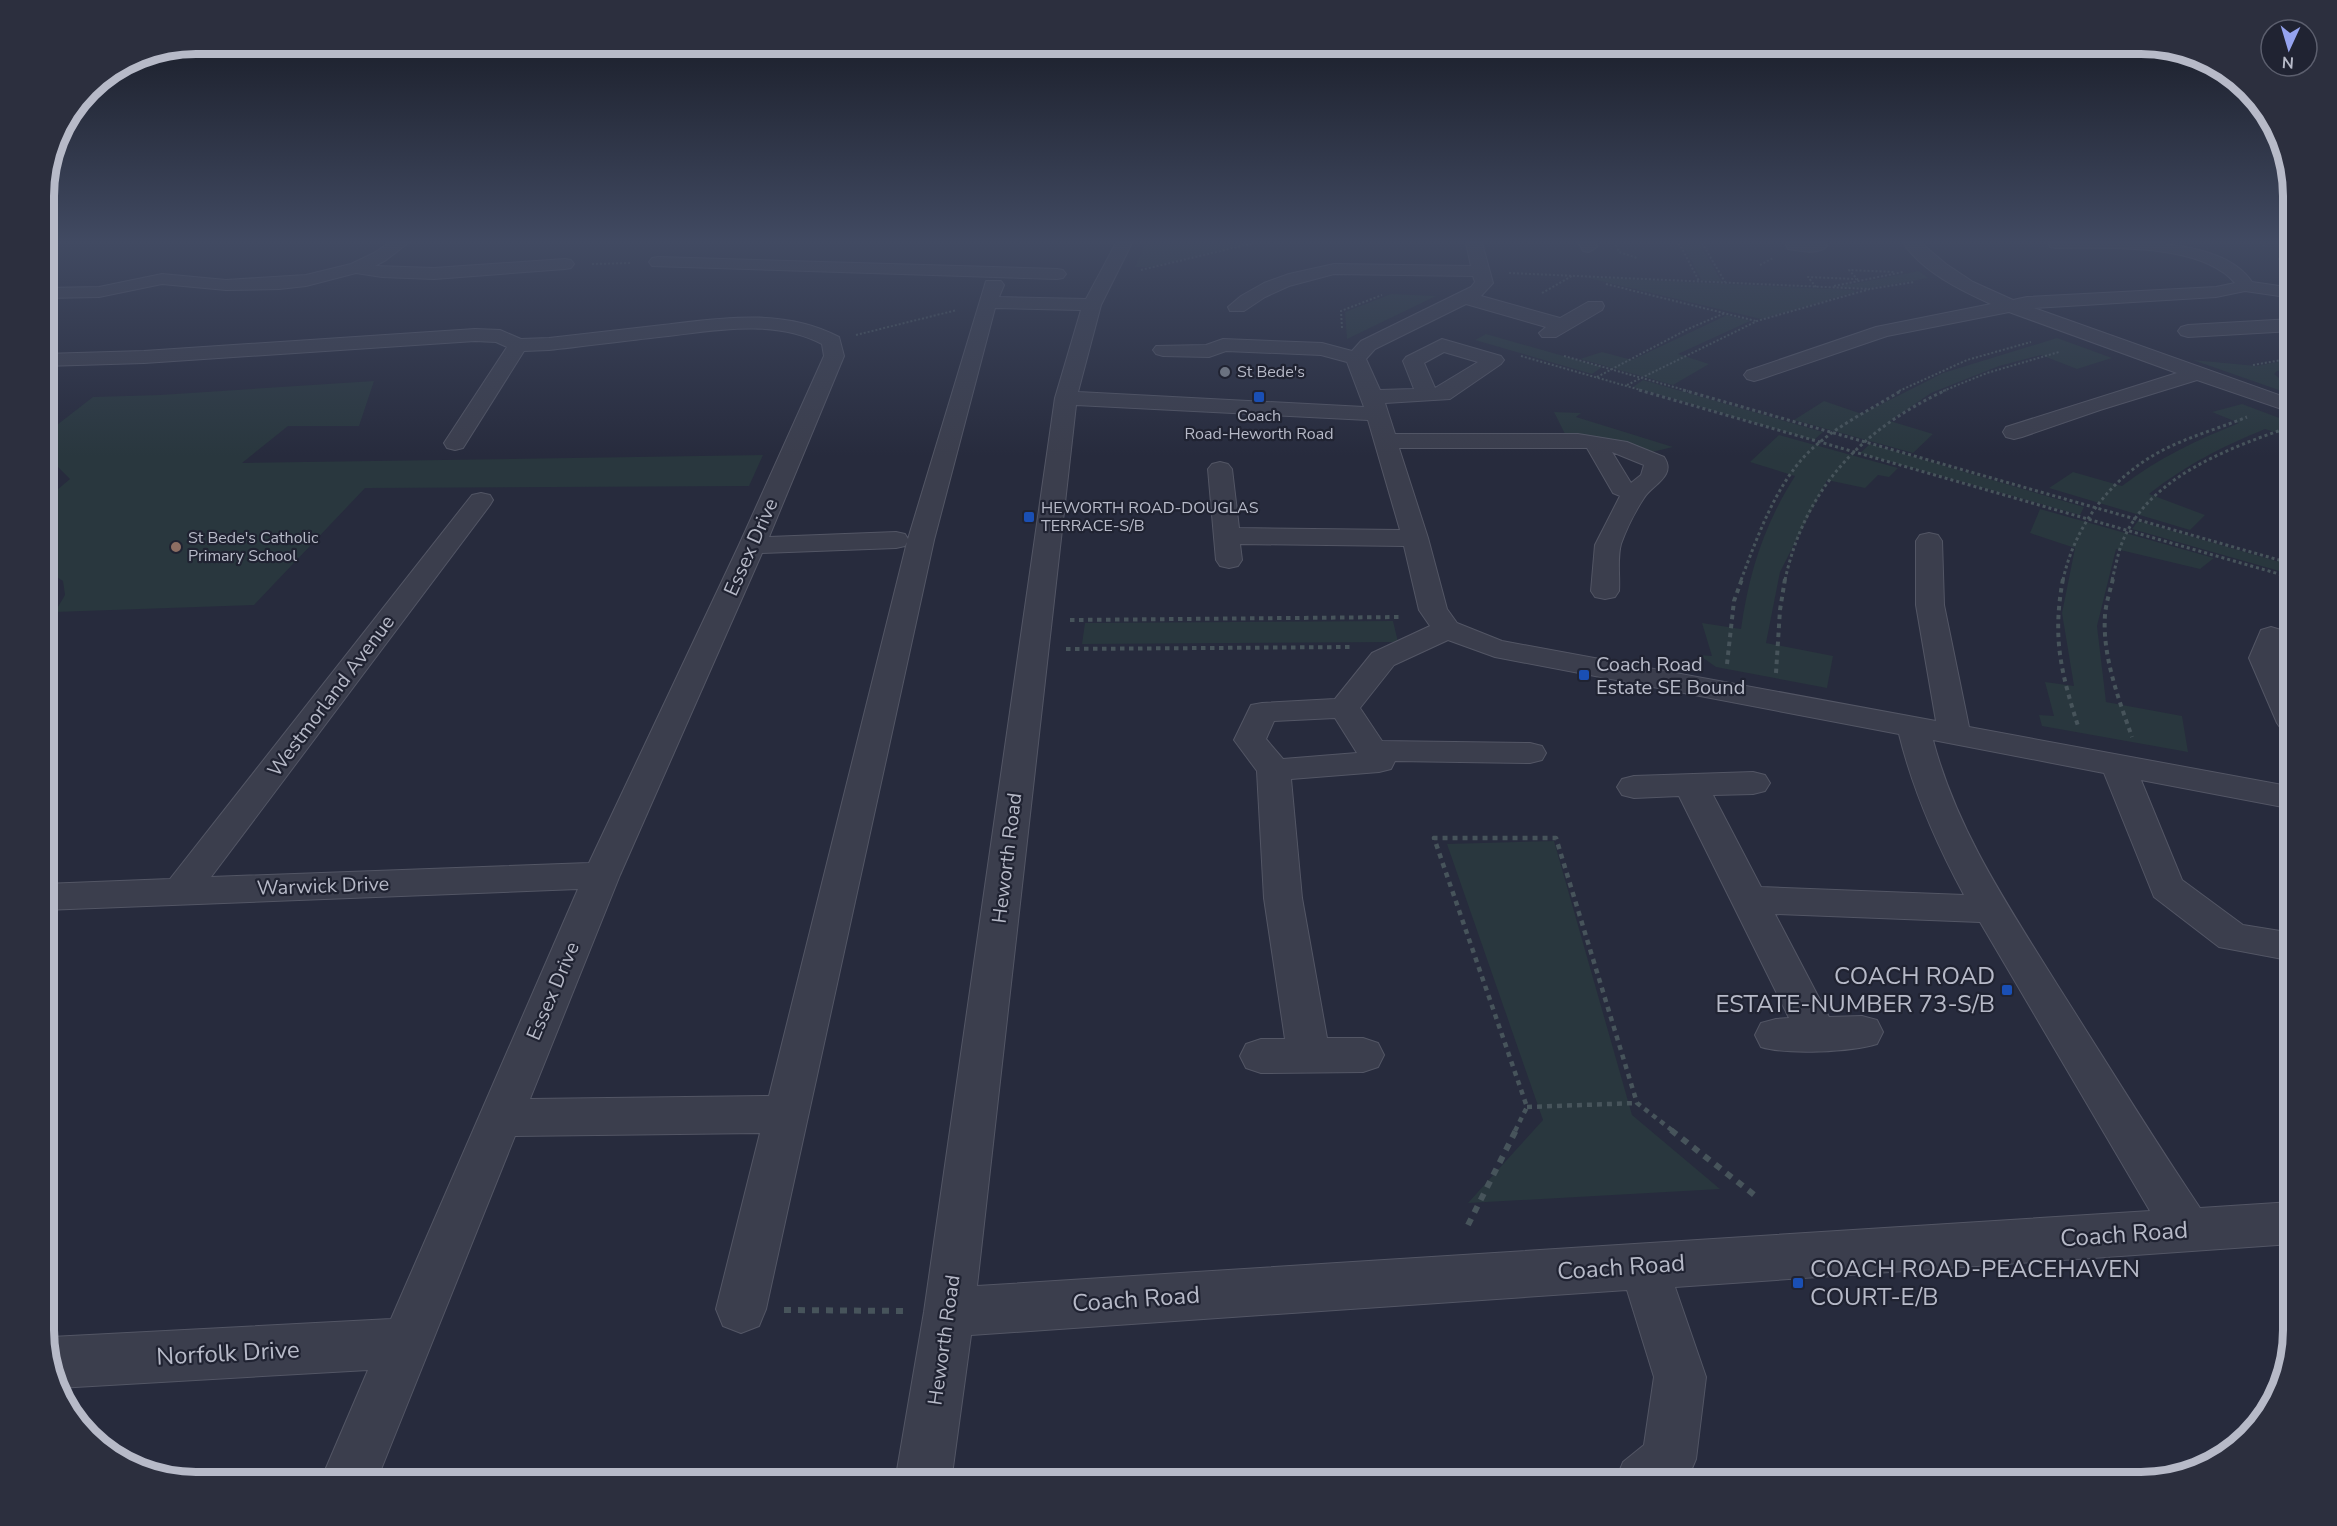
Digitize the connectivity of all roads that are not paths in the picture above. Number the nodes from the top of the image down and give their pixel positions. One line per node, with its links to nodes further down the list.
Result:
1 (984, 314): 63 (street)
2 (1089, 314): 21 (street, Heworth Road)
3 (1432, 314): 14 (street)
4 (1513, 314): 5 (street)
5 (1589, 314)
6 (1968, 314): 16 (street)
7 (2033, 314): 18 (street)
8 (2189, 314): 10 (street)
9 (2283, 326): 10 (street)
10 (2213, 329): 11 (street)
11 (2187, 331)
12 (518, 345): 15 (street); 26 (street); 35 (street, Essex Drive)
13 (1163, 350): 14 (street)
14 (1356, 358): 23 (street)
15 (54, 360)
16 (1792, 363): 17 (street); 19 (street)
17 (1815, 371)
18 (2198, 373): 22 (street); 25 (street)
19 (1754, 375)
20 (1427, 395): 23 (street)
21 (1066, 398): 23 (street); 69 (street, Heworth Road)
22 (2283, 403)
23 (1378, 417): 27 (street); 33 (street)
24 (1989, 430): 25 (street)
25 (2014, 432): 28 (street)
26 (454, 443)
27 (1595, 443): 30 (street); 30 (street)
28 (2035, 445)
29 (1213, 478): 33 (street)
30 (1634, 494): 36 (street)
31 (481, 501): 52 (street, Westmorland Avenue)
32 (1933, 536): 42 (street)
33 (1415, 538): 37 (street)
34 (896, 540): 35 (street)
35 (752, 545): 51 (street, Essex Drive)
36 (1605, 591)
37 (1443, 623): 40 (street); 41 (street)
38 (2271, 636): 39 (street)
39 (2283, 699)
40 (1344, 708): 43 (street); 46 (street)
41 (1913, 726): 42 (street); 55 (street)
42 (1954, 734): 45 (street)
43 (1374, 751): 44 (street); 46 (street)
44 (1530, 753)
45 (2116, 763): 50 (street); 56 (street)
46 (1274, 770): 60 (street)
47 (1753, 783): 48 (street)
48 (1691, 786): 49 (street); 54 (street)
49 (1634, 787)
50 (2283, 796)
51 (602, 875): 52 (street, Warwick Drive); 64 (street, Essex Drive)
52 (181, 891): 53 (street, Warwick Drive)
53 (54, 897)
54 (1751, 900): 55 (street); 58 (street)
55 (1991, 909): 66 (street)
56 (2283, 944)
57 (1862, 1032): 58 (street)
58 (1817, 1033): 59 (street)
59 (1776, 1035)
60 (1309, 1055): 61 (street); 62 (street)
61 (1363, 1055)
62 (1261, 1056)
63 (785, 1114): 64 (street); 68 (street)
64 (500, 1118): 70 (street, Essex Drive)
65 (2283, 1224): 66 (street, Coach Road)
66 (2188, 1230): 67 (street, Coach Road)
67 (1644, 1266): 69 (street, Coach Road); 74 (street)
68 (741, 1310)
69 (949, 1312): 73 (street, Heworth Road)
70 (405, 1343): 71 (street, Norfolk Drive); 72 (street, Essex Drive)
71 (58, 1363)
72 (352, 1472)
73 (925, 1472)
74 (1654, 1472)

